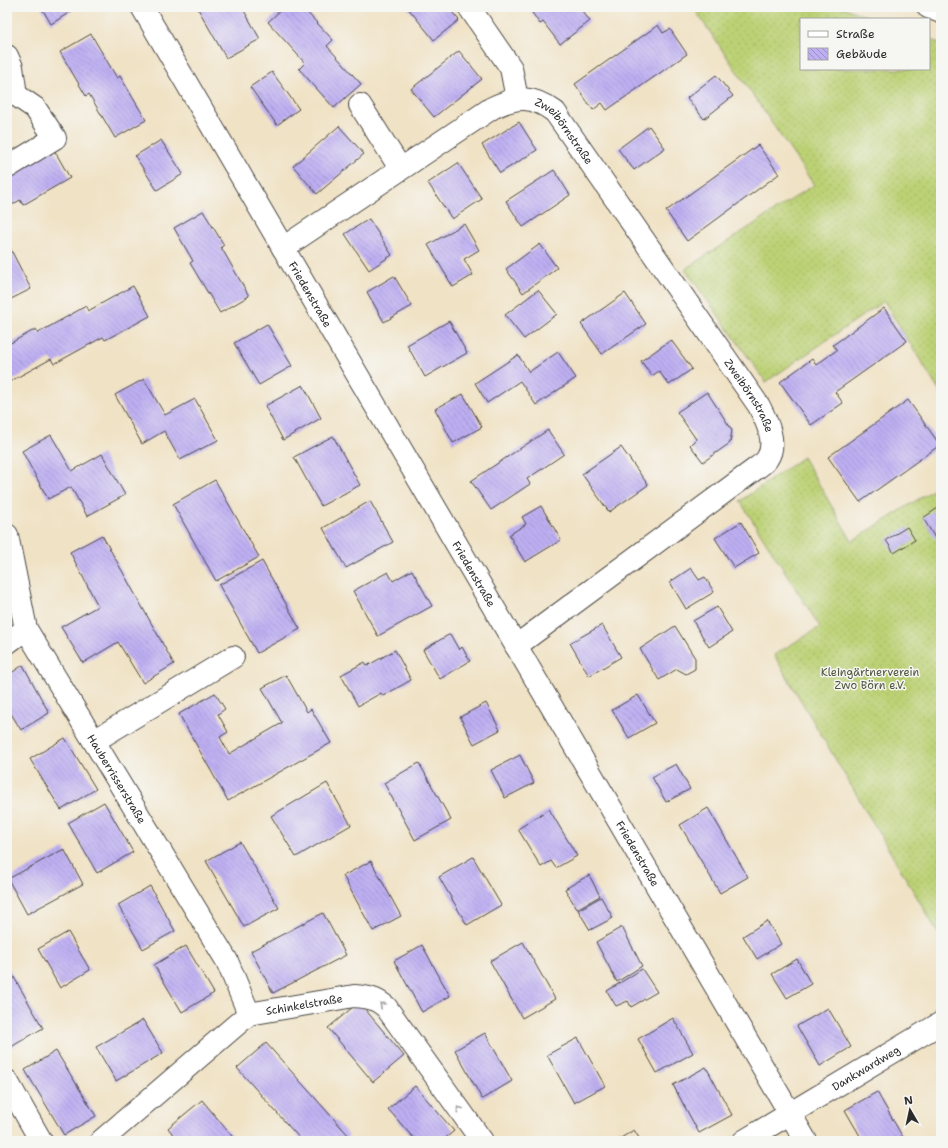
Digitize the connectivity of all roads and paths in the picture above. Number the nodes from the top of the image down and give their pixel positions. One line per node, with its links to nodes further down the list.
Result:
1 (142, 7): 10 (main road, Friedenstraße)
2 (469, 7): 6 (main road, Zweibörnstraße)
3 (928, 7): 4 (main road)
4 (941, 12)
5 (7, 56): 8 (main road)
6 (517, 99): 9 (main road, Zweibörnstraße); 14 (main road, Zweibörnstraße)
7 (360, 105): 9 (main road)
8 (7, 165)
9 (400, 168): 10 (main road, Zweibörnstraße)
10 (283, 248): 14 (main road, Friedenstraße)
11 (7, 535): 12 (main road, Hauberrisserstraße)
12 (26, 629): 13 (main road); 16 (main road, Hauberrisserstraße)
13 (7, 643)
14 (516, 646): 20 (main road, Friedenstraße)
15 (233, 657): 16 (main road)
16 (94, 741): 17 (main road, Hauberrisserstraße)
17 (250, 1014): 22 (main road, Schinkelstraße); 23 (main road, Schinkelstraße, one-way to 17)
18 (941, 1023): 20 (main road, Dankwardweg)
19 (7, 1082): 21 (main road)
20 (790, 1113): 24 (main road, Dankwardweg); 25 (main road, Friedenstraße)
21 (42, 1141)
22 (101, 1141)
23 (482, 1141)
24 (744, 1141)
25 (806, 1141)

